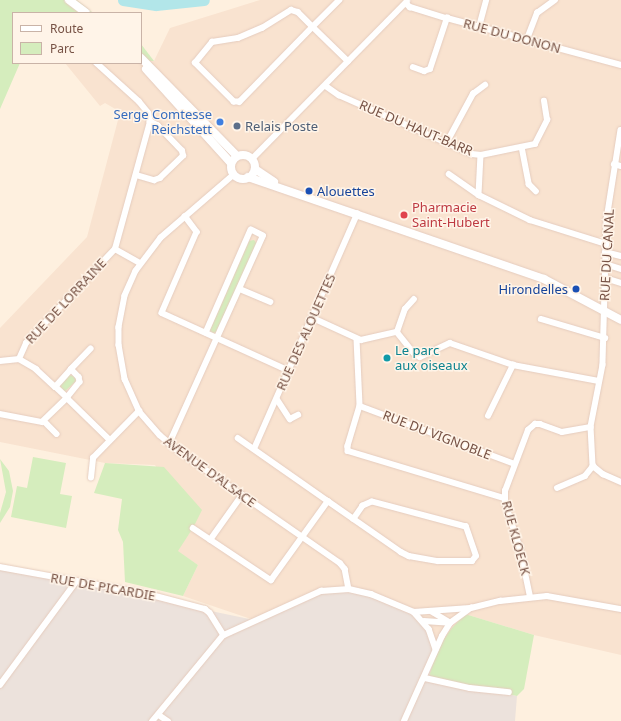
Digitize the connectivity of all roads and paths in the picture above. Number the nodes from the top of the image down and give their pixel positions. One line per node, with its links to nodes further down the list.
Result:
1 (69, 0): 6 (main road)
2 (340, 0): 8 (street)
3 (486, 0): 9 (street)
4 (555, 0): 10 (street)
5 (407, 1): 7 (street, RUE DU DONON); 12 (street)
6 (85, 12)
7 (447, 18): 9 (street, RUE DU DONON); 16 (street)
8 (313, 27): 8 (street); 12 (street)
9 (479, 27): 10 (street, RUE DU DONON)
10 (527, 39): 15 (street, RUE DU DONON)
11 (142, 59): 26 (main road)
12 (348, 61): 18 (street)
13 (97, 64): 20 (street)
14 (142, 64): 26 (main road)
15 (621, 65)
16 (413, 67)
17 (485, 85): 22 (street)
18 (326, 86): 22 (street, RUE DU HAUT-BARR); 25 (street)
19 (544, 101): 23 (street, RUE DU HAUT-BARR)
20 (150, 122): 31 (street, RUE DE LORRAINE); 31 (street)
21 (621, 130): 27 (street, RUE DU CANAL)
22 (447, 142): 24 (street, RUE DU HAUT-BARR)
23 (522, 147): 24 (street, RUE DU HAUT-BARR); 35 (street)
24 (481, 155): 36 (street)
25 (252, 159): 26 (main road); 29 (main road)
26 (234, 160): 32 (main road)
27 (614, 164): 28 (street); 39 (street, RUE DU CANAL)
28 (621, 166)
29 (255, 169): 33 (main road); 34 (main road)
30 (449, 174): 36 (street)
31 (136, 175): 40 (street, RUE DE LORRAINE)
32 (234, 175): 33 (main road); 38 (street, AVENUE D'ALSACE)
33 (248, 177): 34 (main road)
34 (283, 188): 37 (main road)
35 (536, 191)
36 (480, 195): 39 (street)
37 (357, 214): 51 (main road); 52 (street, RUE DES ALOUETTES)
38 (186, 216): 43 (street, AVENUE D'ALSACE); 56 (street)
39 (606, 244): 41 (street, RUE DU CANAL)
40 (115, 249): 43 (street, RUE DE LORRAINE); 61 (street, RUE DE LORRAINE)
41 (606, 252): 42 (street); 44 (street, RUE DU CANAL)
42 (621, 256)
43 (140, 263): 71 (street, AVENUE D'ALSACE)
44 (605, 264): 45 (street); 46 (street, RUE DU CANAL)
45 (621, 269)
46 (604, 278): 47 (street); 51 (street, RUE DU CANAL)
47 (621, 283)
48 (240, 289): 50 (street); 56 (street); 57 (street)
49 (414, 299): 55 (street)
50 (270, 302)
51 (604, 309): 54 (main road); 58 (street, RUE DU CANAL)
52 (313, 318): 59 (street); 65 (street, RUE DES ALOUETTES)
53 (541, 319): 58 (street)
54 (621, 320)
55 (397, 332): 59 (street); 63 (street)
56 (206, 333): 57 (street)
57 (217, 338): 65 (street); 80 (street)
58 (605, 338): 66 (street, RUE DU CANAL)
59 (357, 339): 70 (street)
60 (90, 349): 64 (street)
61 (19, 359): 62 (street, RUE DE LORRAINE); 67 (street)
62 (0, 361)
63 (513, 364): 66 (street); 74 (street)
64 (72, 369): 67 (street); 68 (street)
65 (290, 371): 69 (street, RUE DES ALOUETTES)
66 (599, 381): 76 (street, RUE DU CANAL)
67 (55, 387): 68 (street)
68 (67, 398): 75 (street); 79 (street)
69 (277, 399): 73 (street); 81 (street, RUE DES ALOUETTES)
70 (360, 406): 82 (street, RUE DU VIGNOBLE); 88 (street)
71 (139, 411): 79 (street); 80 (street, AVENUE D'ALSACE)
72 (0, 414): 75 (street)
73 (298, 415)
74 (488, 416)
75 (44, 421): 77 (street)
76 (591, 427): 82 (street, RUE KLOECK); 83 (street, RUE DU CANAL)
77 (57, 434)
78 (238, 438): 81 (street)
79 (110, 440): 84 (street)
80 (169, 444): 87 (street, AVENUE D'ALSACE)
81 (254, 449): 89 (street)
82 (515, 464): 88 (street, RUE KLOECK)
83 (593, 466): 85 (street); 86 (street)
84 (91, 478)
85 (621, 482)
86 (557, 488)
87 (242, 495): 92 (street, AVENUE D'ALSACE); 93 (street)
88 (504, 498): 97 (street, RUE KLOECK)
89 (328, 501): 90 (street); 92 (street)
90 (354, 519): 90 (street)
91 (194, 528): 93 (street)
92 (302, 537): 93 (street); 96 (street, AVENUE D'ALSACE)
93 (210, 540)
94 (0, 567): 95 (street, RUE DE PICARDIE)
95 (76, 582): 104 (street, RUE DE PICARDIE); 107 (street)
96 (349, 589): 100 (street); 104 (street)
97 (530, 597): 98 (street); 99 (street)
98 (471, 608): 101 (street); 103 (street)
99 (621, 609)
100 (414, 612): 101 (street); 102 (street)
101 (431, 612): 103 (street)
102 (424, 621): 103 (street); 105 (street)
103 (450, 623): 105 (street)
104 (224, 635): 109 (street)
105 (436, 649): 106 (street)
106 (425, 678): 108 (street); 112 (street)
107 (0, 685)
108 (509, 692)
109 (159, 714): 110 (street); 111 (street)
110 (153, 721)
111 (168, 721)
112 (404, 721)

